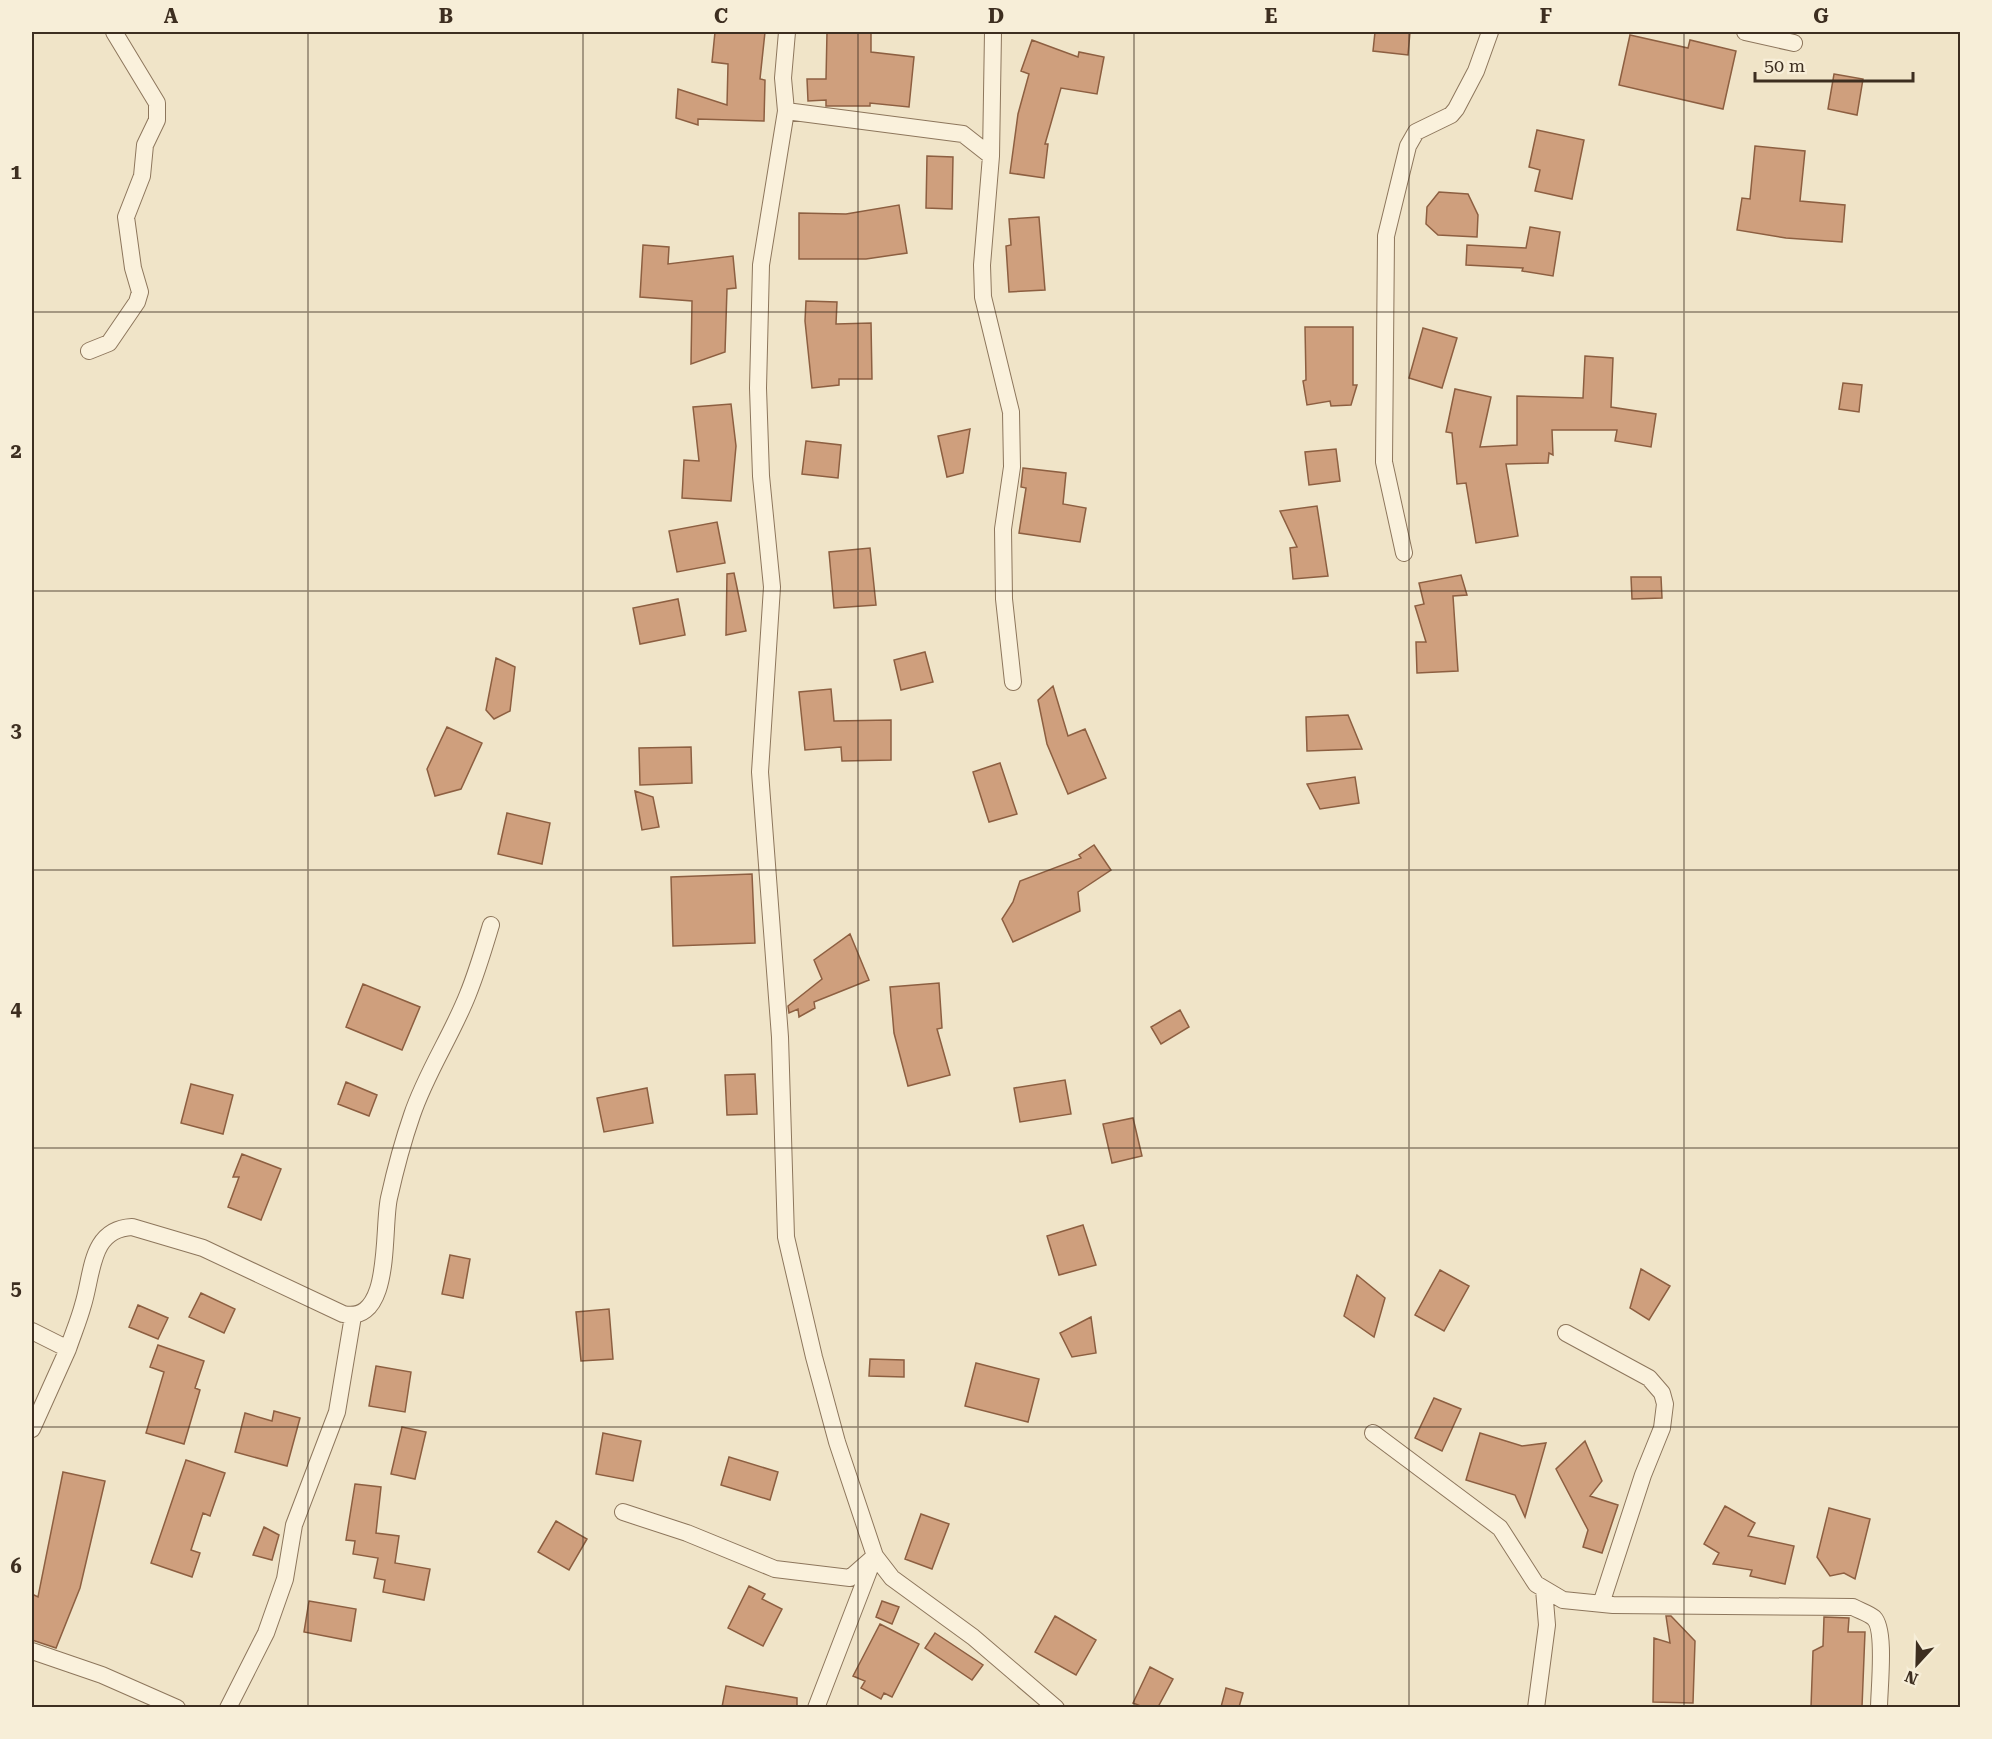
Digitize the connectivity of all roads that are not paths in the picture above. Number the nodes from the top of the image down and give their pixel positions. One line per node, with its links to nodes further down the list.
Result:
1 (114, 32): 9 (street)
2 (787, 32): 7 (street)
3 (993, 32): 8 (street)
4 (1490, 32): 10 (street)
5 (1745, 32): 6 (street)
6 (1794, 43)
7 (786, 111): 8 (street); 20 (street)
8 (991, 156): 11 (street)
9 (89, 351)
10 (1404, 553)
11 (1013, 682)
12 (491, 925): 13 (street)
13 (353, 1316): 16 (street); 27 (street)
14 (32, 1331): 16 (street)
15 (1566, 1333): 23 (street)
16 (68, 1349): 17 (street)
17 (32, 1429)
18 (1373, 1433): 21 (street)
19 (623, 1512): 20 (street)
20 (874, 1556): 28 (street); 29 (street)
21 (1544, 1589): 22 (street); 24 (street)
22 (1563, 1600): 23 (street); 24 (street)
23 (1601, 1604): 31 (street)
24 (1547, 1625): 30 (street)
25 (32, 1651): 26 (street)
26 (177, 1707)
27 (228, 1707)
28 (816, 1707)
29 (1056, 1707)
30 (1536, 1707)
31 (1879, 1707)

